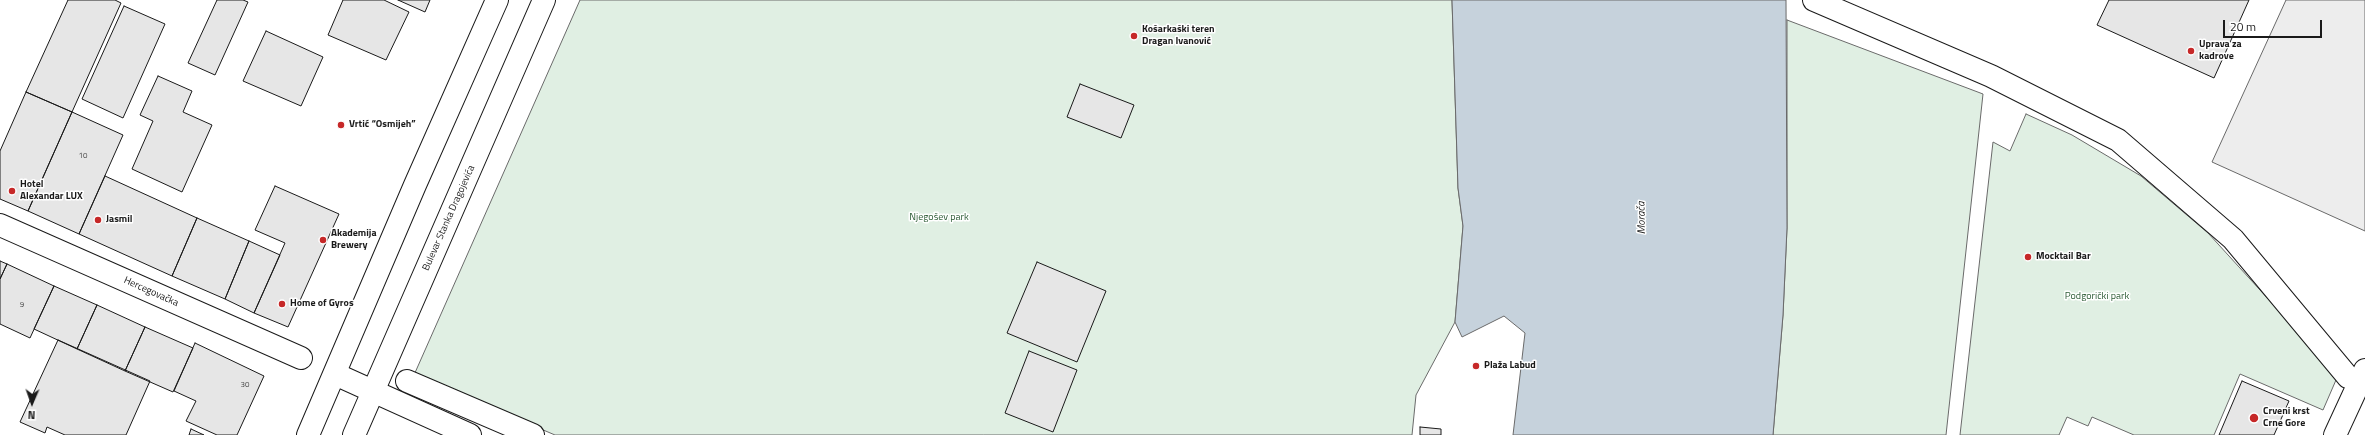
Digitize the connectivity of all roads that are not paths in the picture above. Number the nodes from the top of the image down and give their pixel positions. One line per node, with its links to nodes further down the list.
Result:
1 (497, 0): 7 (street)
2 (544, 0): 9 (street, Bulevar Stanka Dragojevića)
3 (1814, 0): 6 (street)
4 (0, 225): 5 (street, Hercegovačka)
5 (301, 358)
6 (2357, 373): 14 (street)
7 (335, 374): 9 (street); 10 (street)
8 (407, 381): 13 (street)
9 (373, 390): 11 (street, Bulevar Stanka Dragojevića); 12 (street)
10 (308, 435)
11 (354, 435)
12 (470, 435)
13 (533, 435)
14 (2335, 435)

